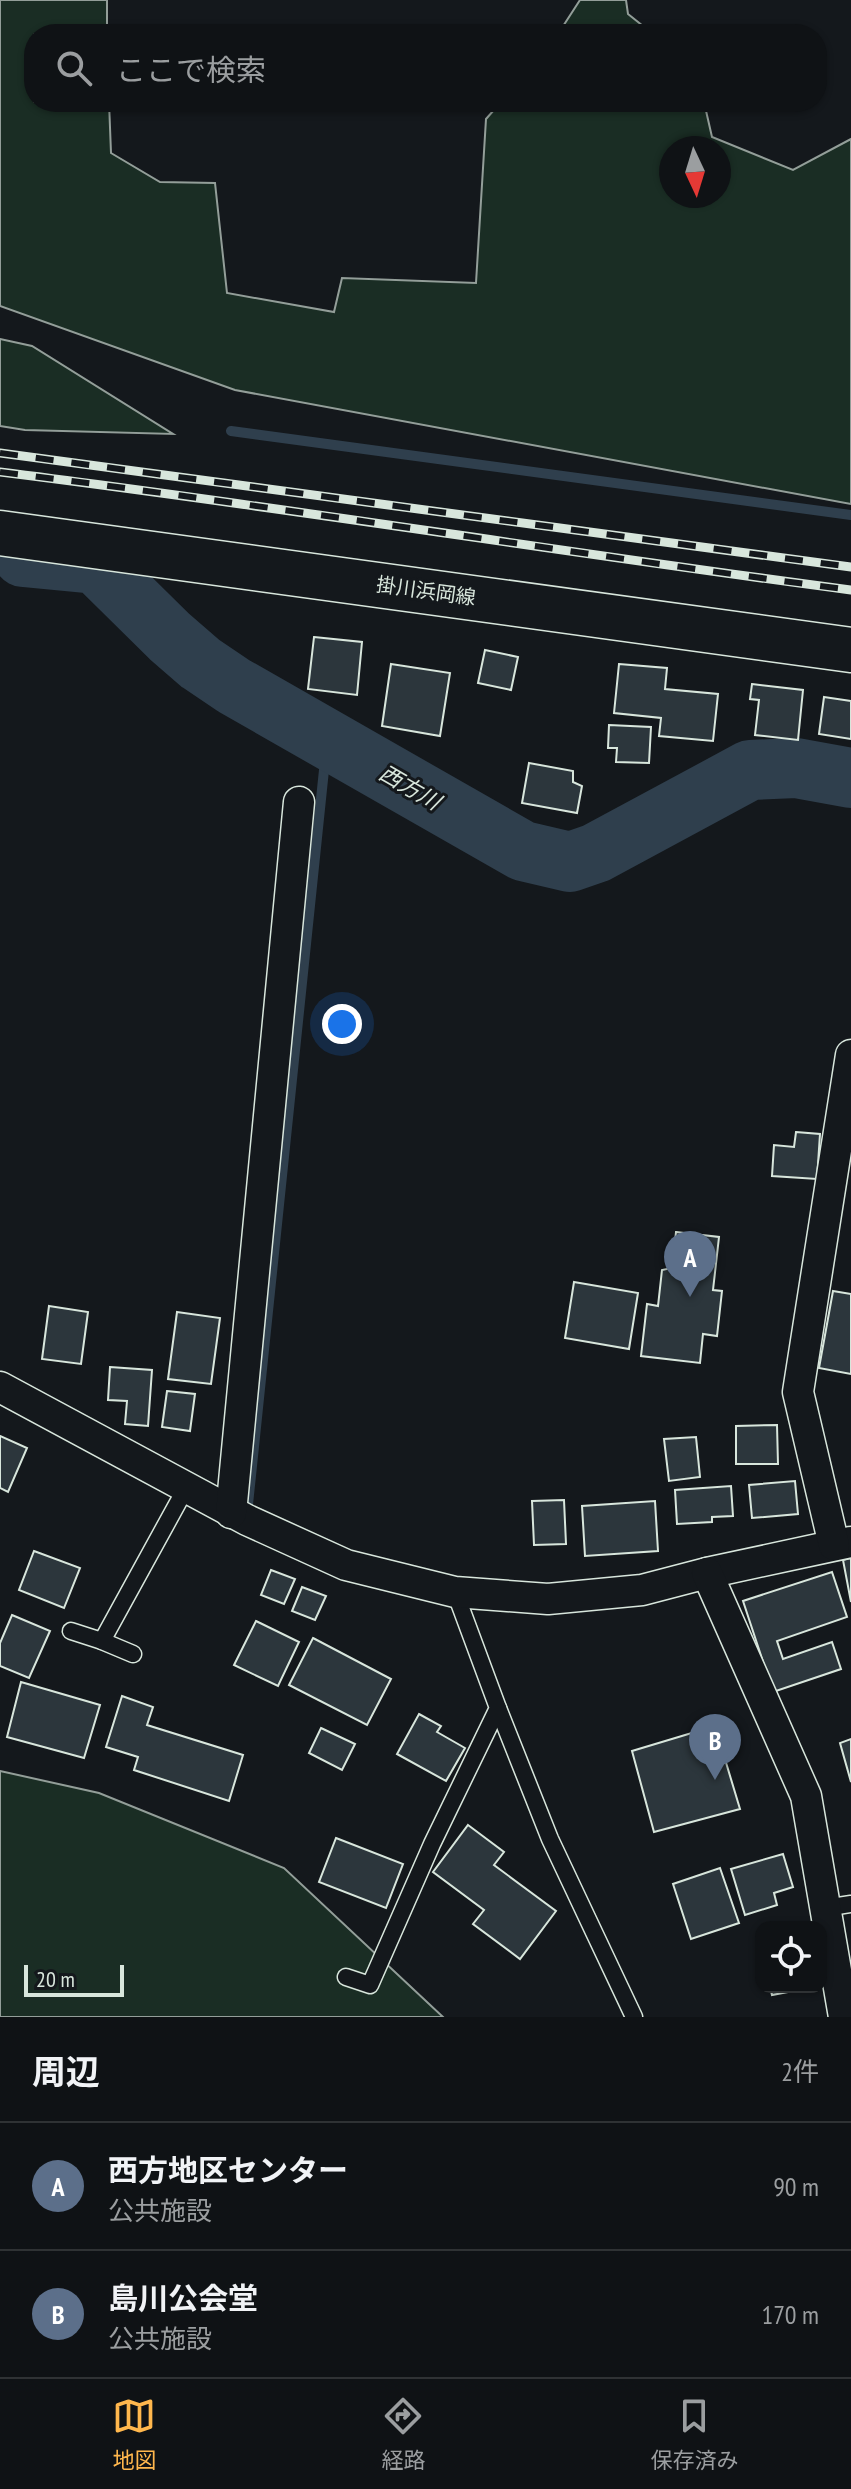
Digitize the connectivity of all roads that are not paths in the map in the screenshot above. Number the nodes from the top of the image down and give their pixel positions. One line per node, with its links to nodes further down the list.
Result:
1 (0, 533): 2 (main road, 掛川浜岡線)
2 (851, 650)
3 (299, 802): 7 (street)
4 (851, 1055): 8 (street)
5 (0, 1387): 6 (street)
6 (186, 1488): 7 (street); 12 (lane)
7 (231, 1513): 10 (street)
8 (842, 1543): 9 (street)
9 (707, 1573): 10 (street); 15 (street)
10 (455, 1592): 14 (lane)
11 (71, 1631): 12 (lane)
12 (102, 1641): 13 (lane)
13 (133, 1654)
14 (498, 1708): 16 (lane); 17 (lane)
15 (838, 1906): 18 (street)
16 (346, 1977)
17 (634, 2017)
18 (844, 2017)

